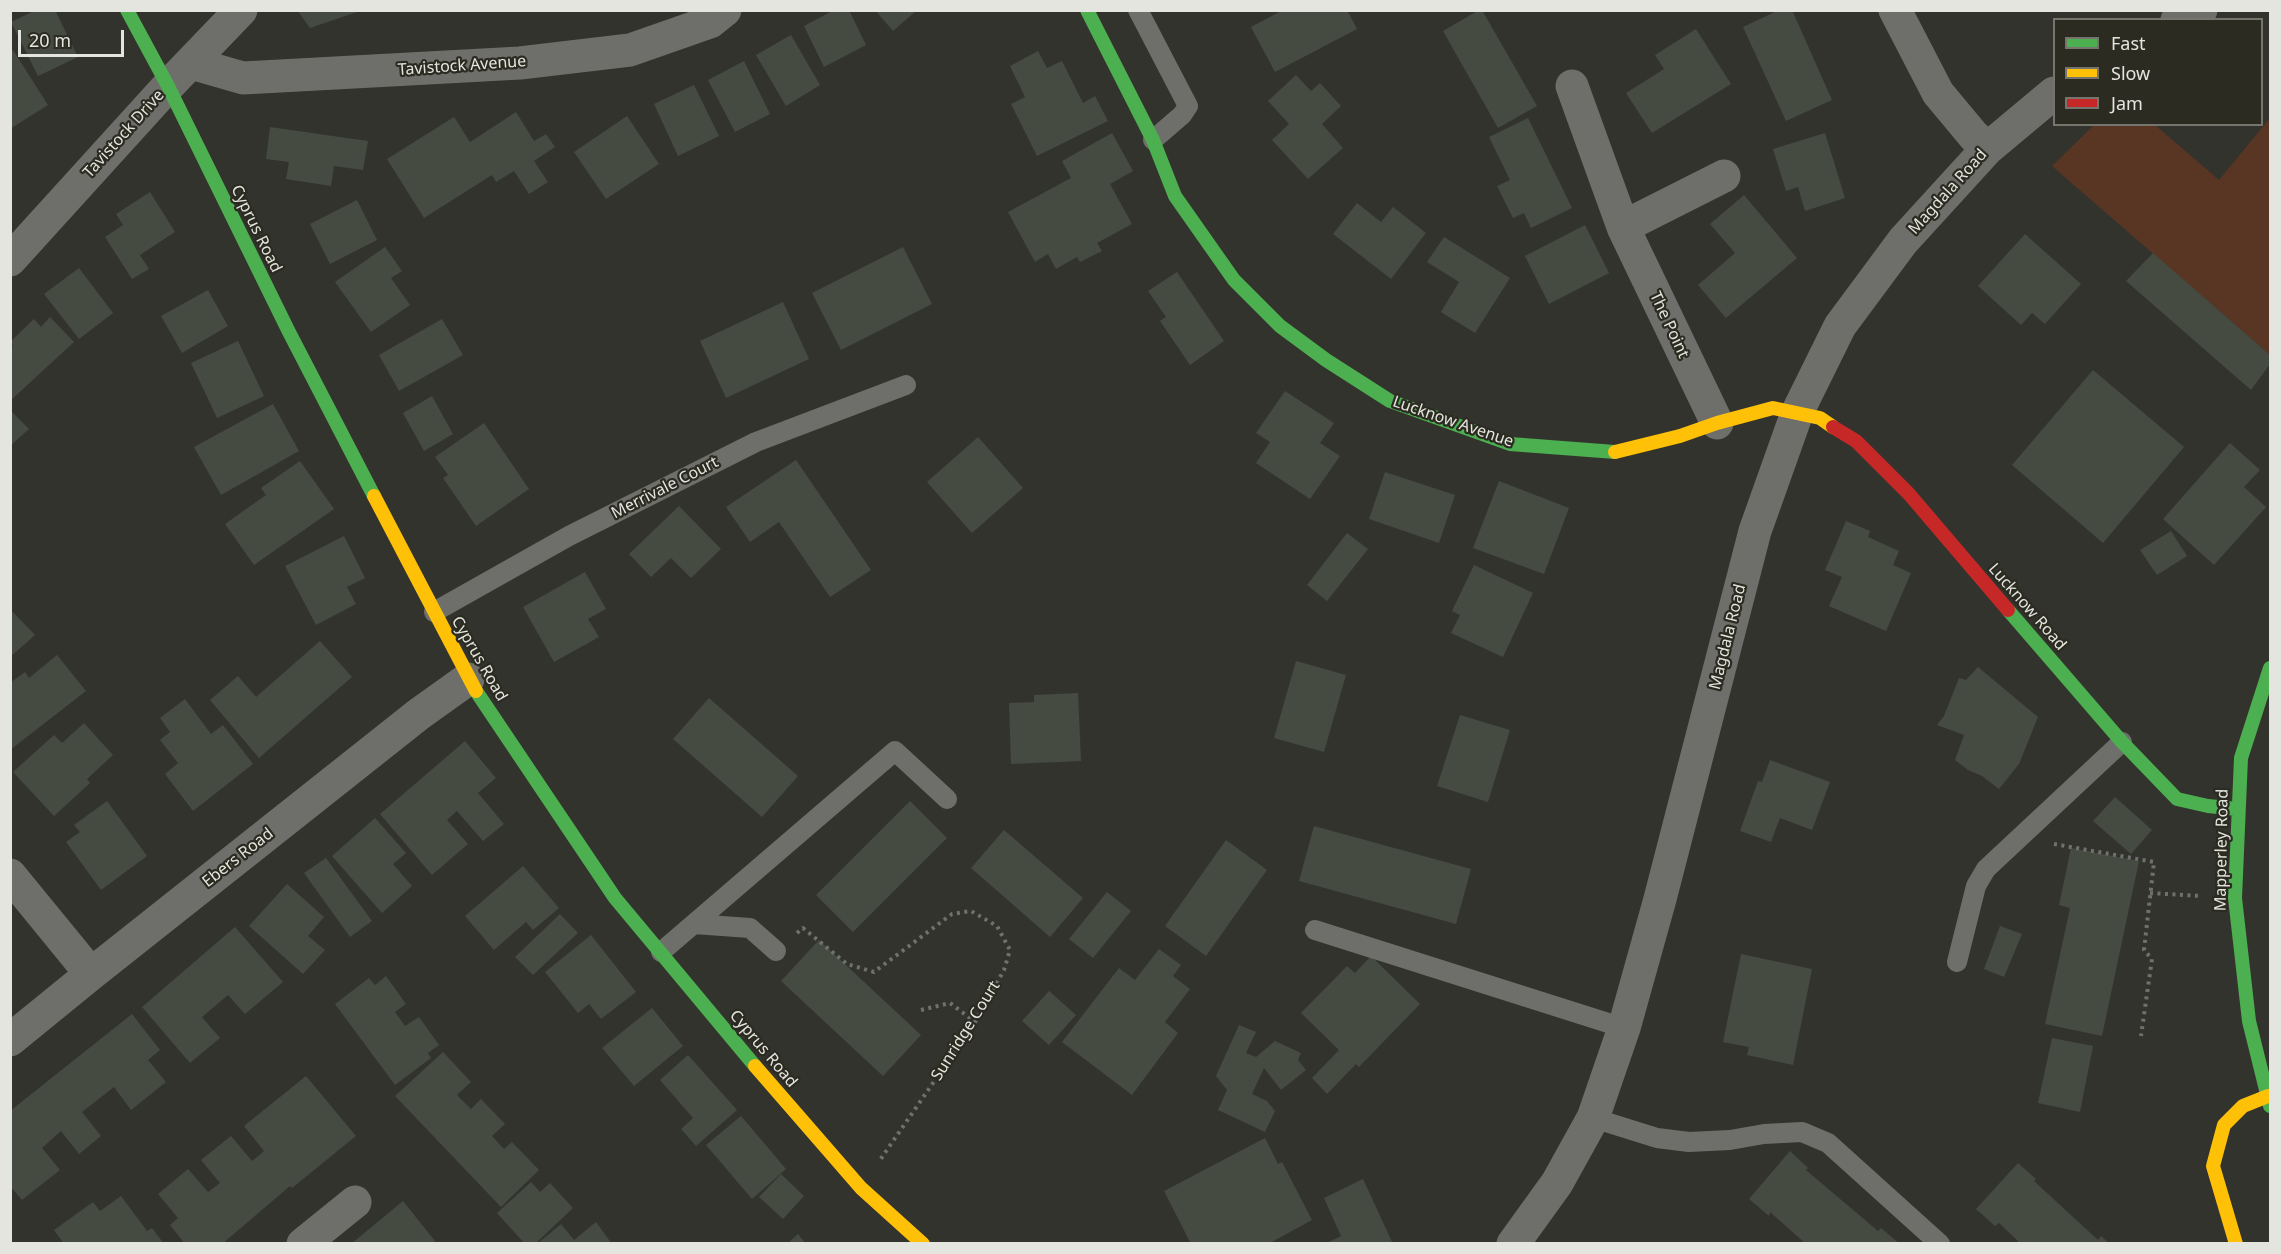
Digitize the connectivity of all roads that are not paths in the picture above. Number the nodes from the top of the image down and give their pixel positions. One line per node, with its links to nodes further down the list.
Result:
1 (127, 10): 10 (street, Cyprus Road)
2 (241, 10): 9 (street, Tavistock Drive)
3 (725, 10): 9 (street, Tavistock Avenue)
4 (1087, 10): 13 (street, Lucknow Avenue)
5 (1138, 10): 13 (lane)
6 (1896, 10): 14 (street)
7 (2201, 10): 8 (street)
8 (2182, 18)
9 (191, 63): 10 (street, Tavistock Drive)
10 (168, 86): 17 (street, Tavistock Drive); 21 (street, Cyprus Road)
11 (1572, 86): 16 (street, The Point)
12 (2053, 95): 14 (street, Magdala Road)
13 (1152, 140): 20 (street, Lucknow Avenue)
14 (1987, 149): 19 (street, Magdala Road)
15 (1724, 176): 16 (street)
16 (1623, 227): 20 (street, The Point)
17 (10, 260)
18 (906, 385): 21 (lane, Merrivale Court)
19 (1797, 413): 20 (street, Lucknow Avenue); 24 (street, Lucknow Road); 34 (street, Magdala Road)
20 (1717, 423)
21 (434, 612): 23 (street, Cyprus Road)
22 (2271, 668): 26 (street, Mapperley Road)
23 (468, 679): 31 (street, Cyprus Road); 33 (street, Ebers Road)
24 (2122, 742): 26 (street, Lucknow Road); 32 (lane)
25 (947, 799): 28 (lane)
26 (2237, 809): 36 (street, Mapperley Road)
27 (10, 875): 33 (street)
28 (694, 924): 30 (lane); 31 (lane)
29 (1315, 930): 34 (lane)
30 (776, 951)
31 (661, 952): 40 (street, Cyprus Road)
32 (1958, 962)
33 (91, 974): 35 (street, Ebers Road)
34 (1624, 1028): 37 (street, Magdala Road)
35 (10, 1040)
36 (2269, 1101): 43 (street)
37 (1593, 1119): 41 (street, Magdala Road); 42 (lane)
38 (355, 1202): 39 (street)
39 (303, 1244)
40 (923, 1244)
41 (1513, 1244)
42 (1940, 1244)
43 (2236, 1244)

